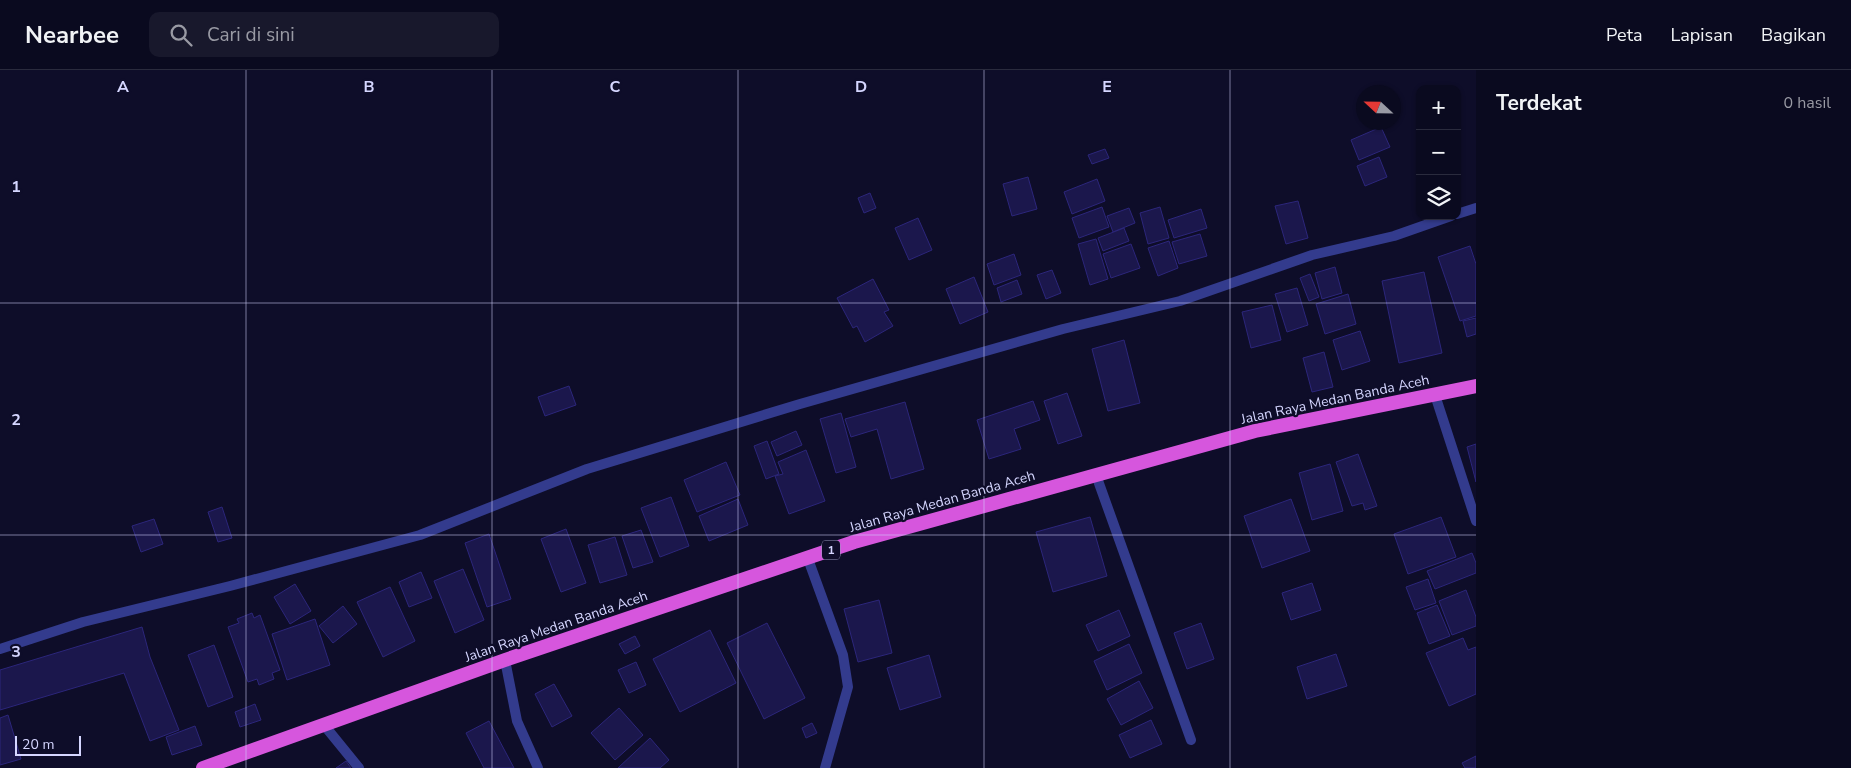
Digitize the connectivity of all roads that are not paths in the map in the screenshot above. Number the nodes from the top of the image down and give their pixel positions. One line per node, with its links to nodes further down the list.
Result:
1 (1476, 208): 2 (street)
2 (1461, 213)
3 (1440, 220): 9 (street)
4 (1476, 386): 5 (highway, Jalan Raya Medan Banda Aceh / 1)
5 (1436, 395): 6 (highway, Jalan Raya Medan Banda Aceh / 1); 7 (street)
6 (1096, 475): 8 (highway, Jalan Raya Medan Banda Aceh / 1); 12 (street)
7 (1476, 521)
8 (808, 558): 10 (highway, Jalan Raya Medan Banda Aceh / 1); 16 (street)
9 (0, 650)
10 (505, 660): 11 (highway, Jalan Raya Medan Banda Aceh / 1); 15 (street)
11 (324, 725): 13 (highway, Jalan Raya Medan Banda Aceh / 1); 14 (street)
12 (1191, 740)
13 (202, 768)
14 (359, 768)
15 (538, 768)
16 (825, 768)

